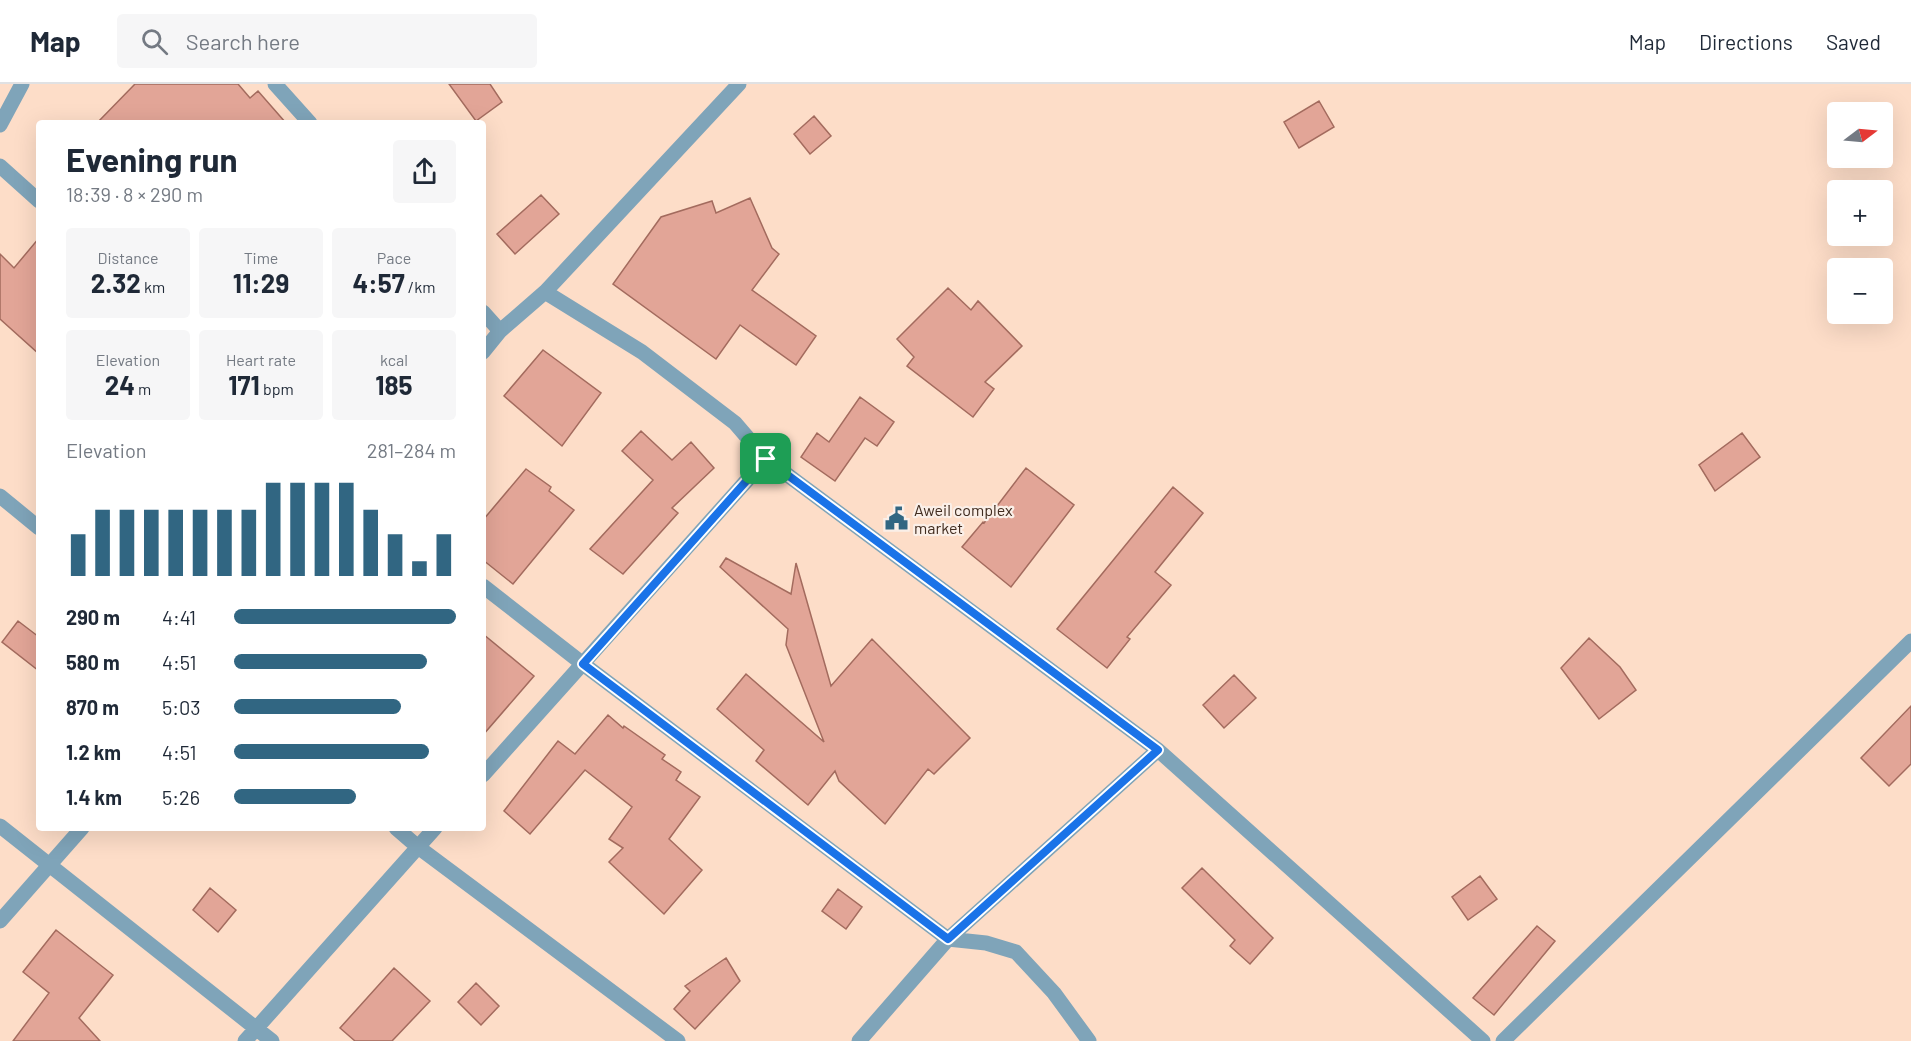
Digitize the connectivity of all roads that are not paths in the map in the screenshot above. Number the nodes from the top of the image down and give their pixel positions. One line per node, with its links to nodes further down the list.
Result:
1 (22, 84): 5 (street)
2 (274, 84): 4 (street)
3 (739, 84): 8 (street)
4 (307, 120)
5 (0, 125)
6 (0, 166): 7 (street)
7 (36, 198)
8 (545, 292): 10 (street); 12 (street)
9 (486, 315): 10 (street)
10 (500, 331): 11 (street)
11 (486, 348)
12 (766, 459): 17 (street); 18 (street)
13 (0, 496): 14 (street)
14 (36, 526)
15 (486, 588): 17 (street)
16 (1911, 641): 35 (street)
17 (583, 664): 19 (street); 27 (street)
18 (1158, 750): 27 (street); 34 (street)
19 (486, 772)
20 (0, 826): 25 (street)
21 (79, 831): 25 (street)
22 (399, 831): 24 (street)
23 (432, 831): 24 (street)
24 (418, 847): 28 (street); 31 (street)
25 (51, 865): 26 (street); 28 (street)
26 (0, 921)
27 (948, 939): 32 (street); 33 (street)
28 (256, 1028): 29 (street); 30 (street)
29 (244, 1041)
30 (272, 1041)
31 (678, 1041)
32 (859, 1041)
33 (1089, 1041)
34 (1482, 1041)
35 (1503, 1041)

